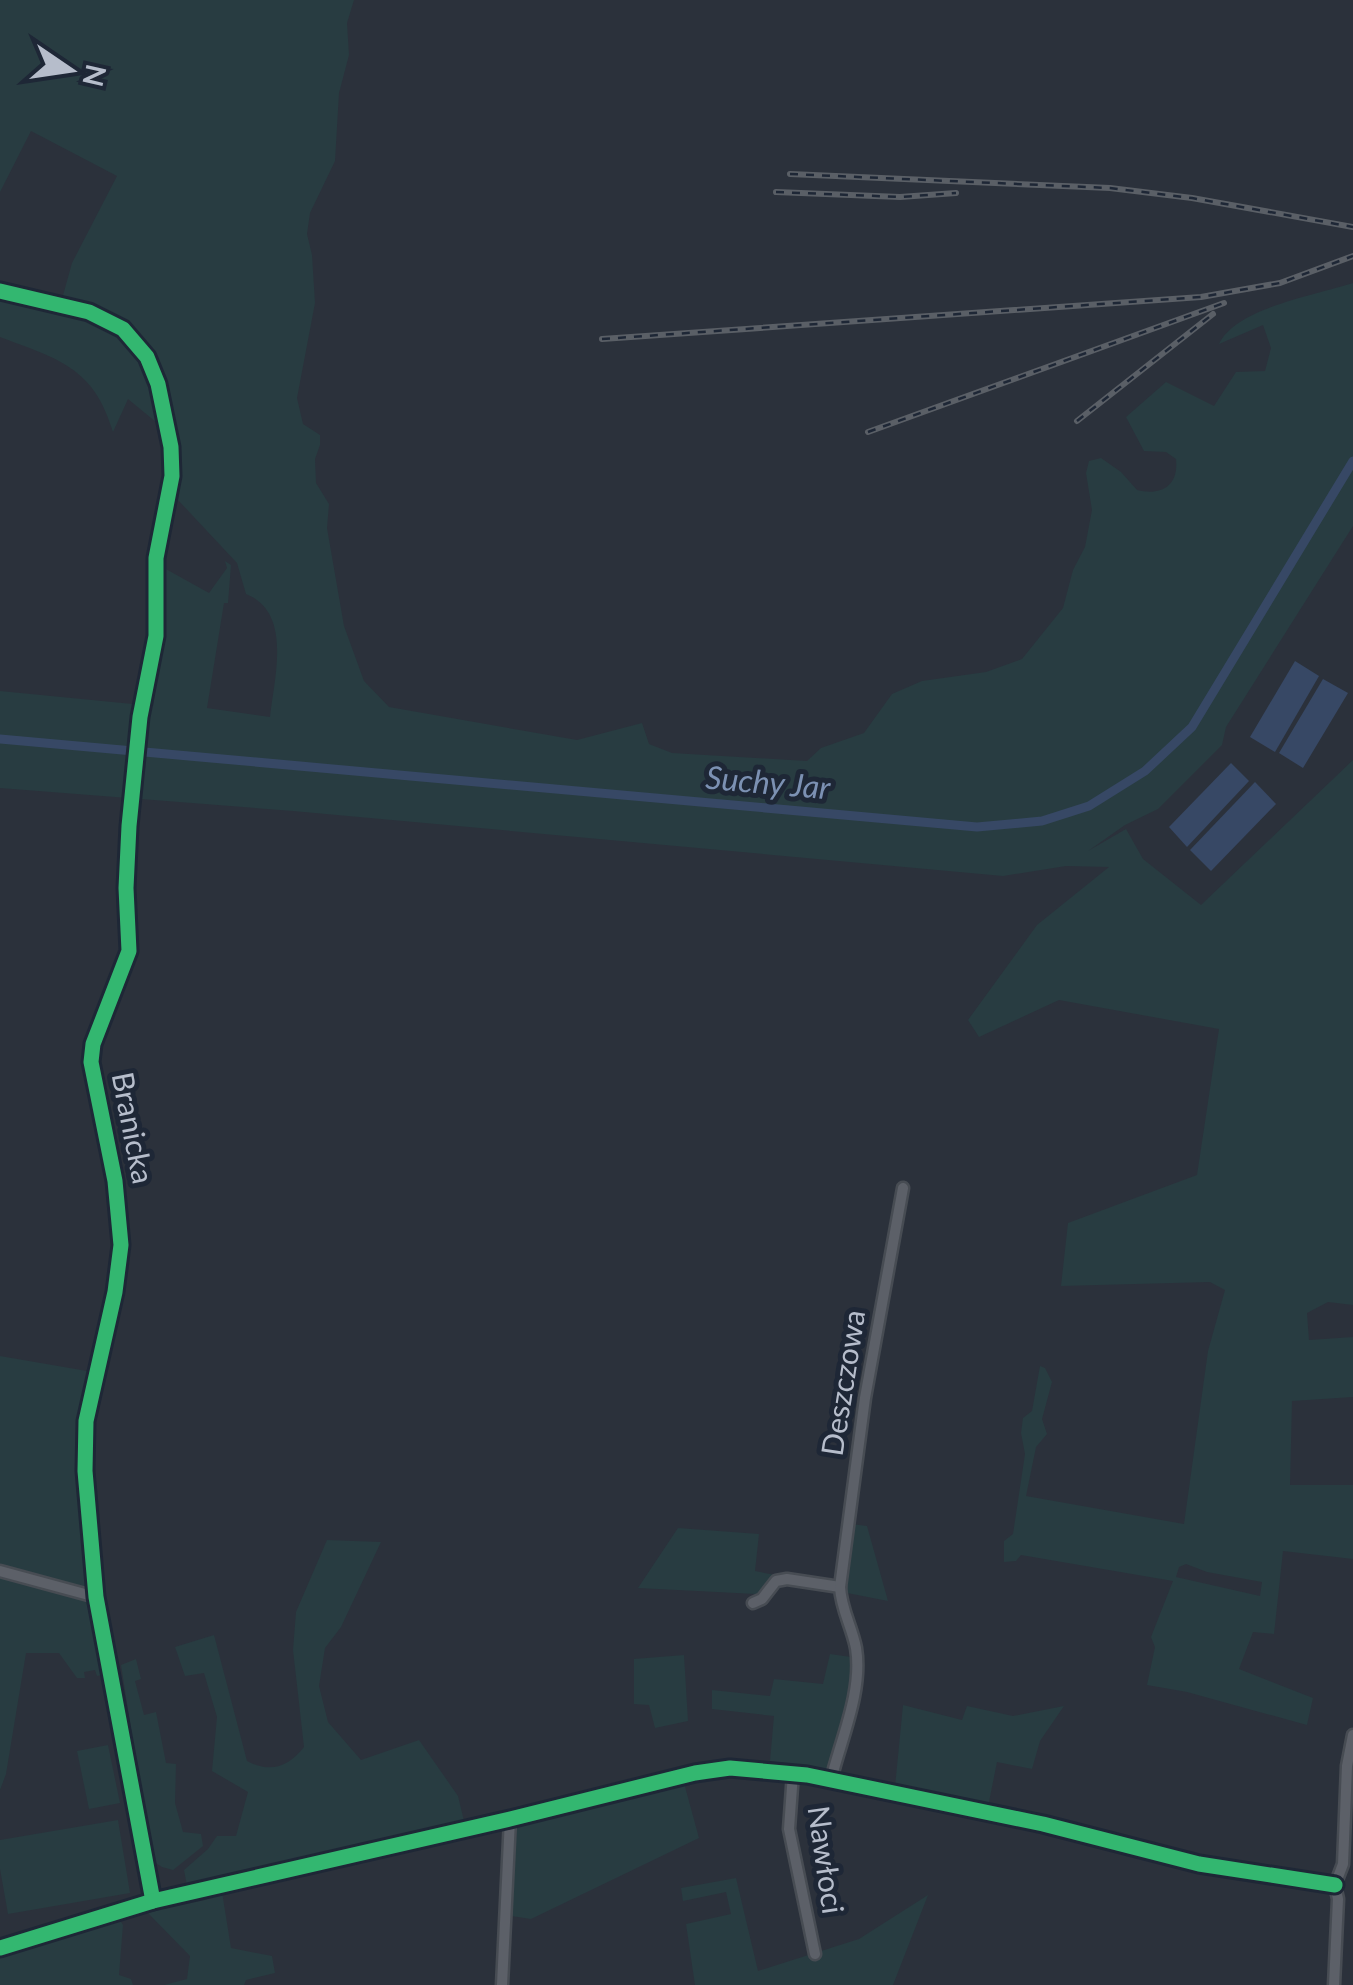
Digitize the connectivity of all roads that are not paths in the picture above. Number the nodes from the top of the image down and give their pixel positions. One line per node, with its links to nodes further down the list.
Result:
1 (0, 291): 5 (street, Branicka)
2 (903, 1188): 4 (street, Deszczowa)
3 (0, 1571): 5 (street)
4 (840, 1587): 6 (street); 9 (street, Deszczowa)
5 (96, 1596): 12 (street, Branicka)
6 (753, 1603)
7 (1353, 1735): 11 (street)
8 (793, 1773): 9 (street); 10 (street); 14 (street, Nawłoci)
9 (832, 1780): 11 (street)
10 (510, 1820): 12 (street); 15 (street)
11 (1334, 1885): 16 (street)
12 (153, 1901): 13 (street)
13 (0, 1948)
14 (815, 1954)
15 (502, 1985)
16 (1334, 1985)

